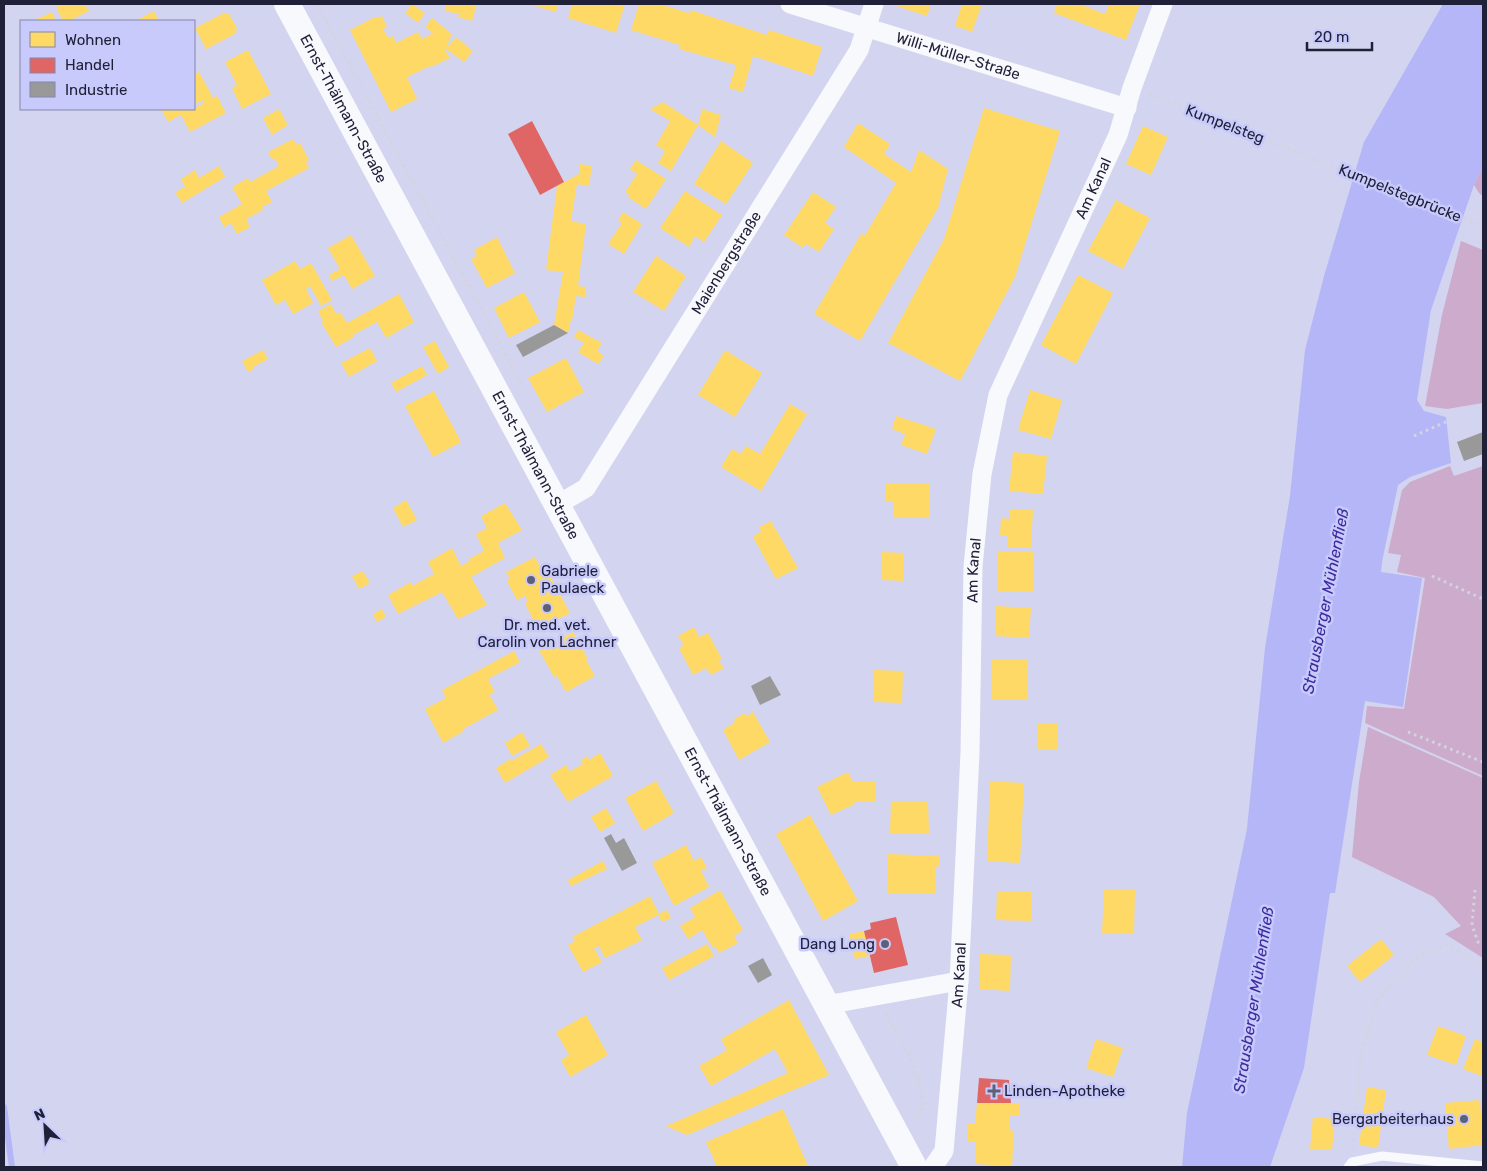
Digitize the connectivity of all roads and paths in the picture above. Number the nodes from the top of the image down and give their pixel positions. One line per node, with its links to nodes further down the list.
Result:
1 (287, 4): 12 (main road, Ernst-Thälmann-Straße)
2 (790, 4): 5 (street, Willi-Müller-Straße)
3 (874, 4): 5 (street, Maienbergstraße)
4 (1163, 4): 6 (street, Am Kanal)
5 (866, 27): 7 (street, Willi-Müller-Straße); 12 (street, Maienbergstraße)
6 (1132, 88): 7 (street, Am Kanal); 8 (path, Kumpelsteg)
7 (1127, 108): 20 (street, Am Kanal)
8 (1317, 160): 9 (path, Kumpelstegbrücke)
9 (1483, 226)
10 (1448, 421): 11 (path)
11 (1414, 436)
12 (557, 506): 22 (main road, Ernst-Thälmann-Straße)
13 (1432, 576): 14 (path)
14 (1483, 599)
15 (1408, 732): 16 (path)
16 (1483, 762)
17 (1475, 890): 18 (path)
18 (1483, 944)
19 (1483, 966): 24 (path)
20 (959, 981): 21 (street); 27 (street, Am Kanal)
21 (876, 996): 22 (street); 23 (path)
22 (826, 1005): 26 (main road, Ernst-Thälmann-Straße)
23 (913, 1120)
24 (1350, 1165): 25 (lane)
25 (1483, 1166)
26 (914, 1167)
27 (933, 1167)

